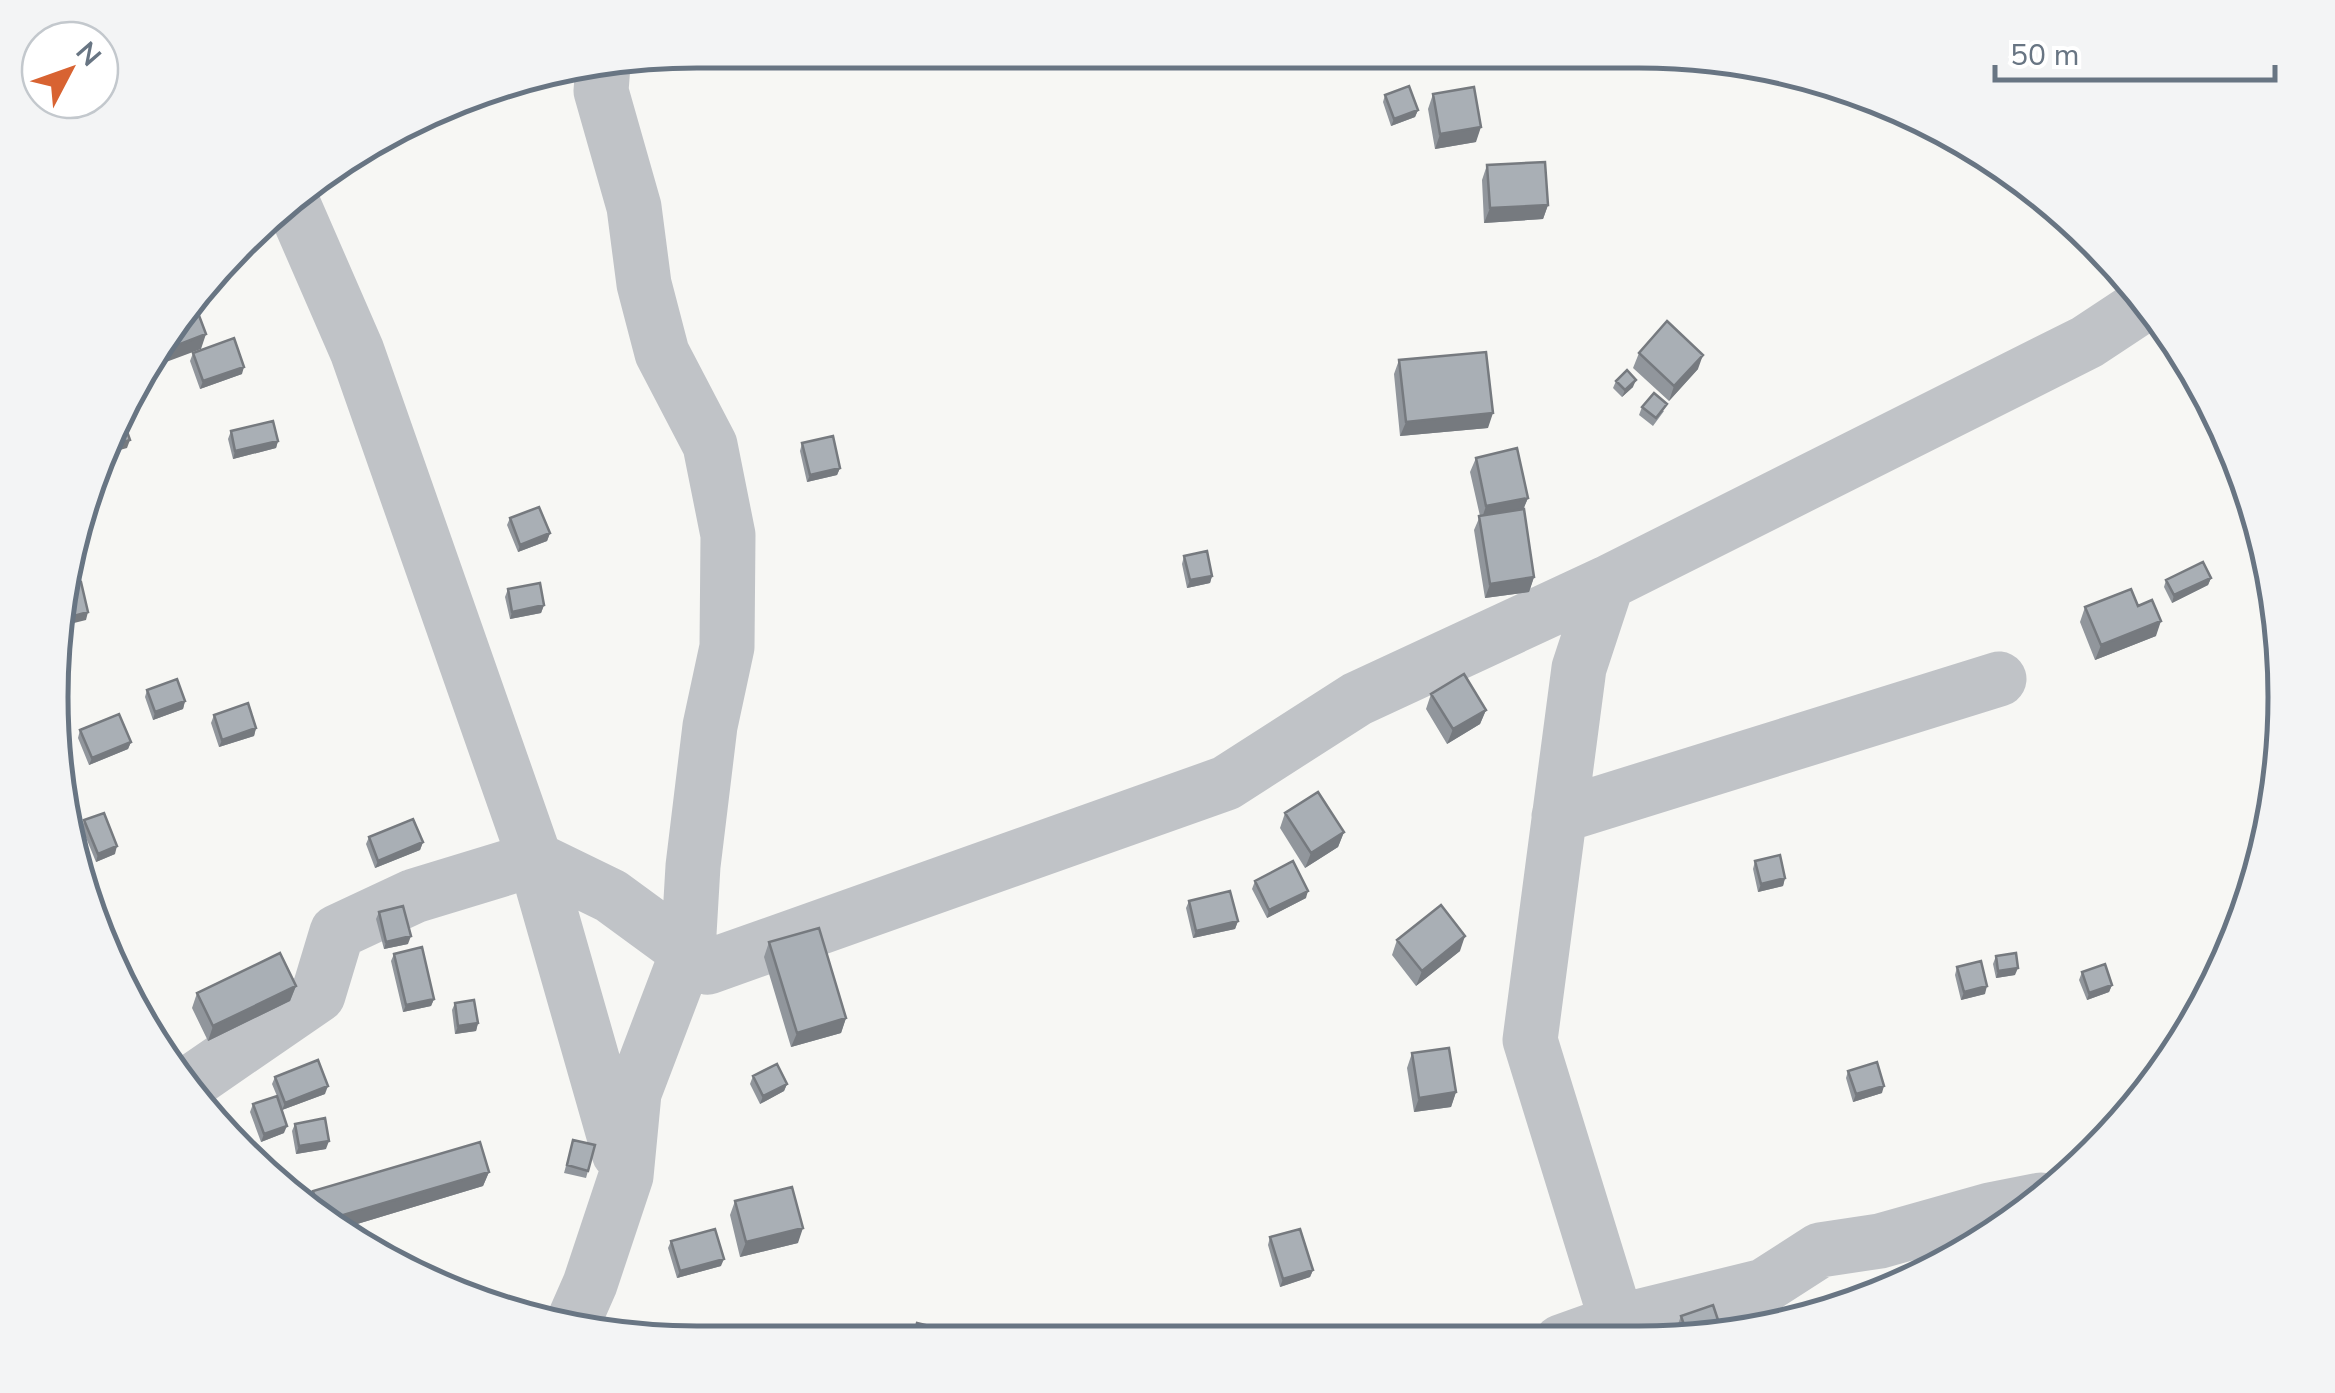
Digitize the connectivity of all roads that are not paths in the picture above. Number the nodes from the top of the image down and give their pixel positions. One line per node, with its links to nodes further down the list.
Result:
1 (603, 75): 8 (street)
2 (297, 212): 7 (street)
3 (2134, 310): 4 (street)
4 (1607, 584): 6 (street); 8 (street)
5 (1999, 679): 6 (street)
6 (1559, 816): 13 (street)
7 (536, 859): 8 (street); 9 (street); 10 (street)
8 (688, 951): 10 (street)
9 (197, 1079)
10 (626, 1176): 12 (street)
11 (1990, 1218): 14 (street)
12 (577, 1314)
13 (1620, 1326)
14 (1641, 1326)

